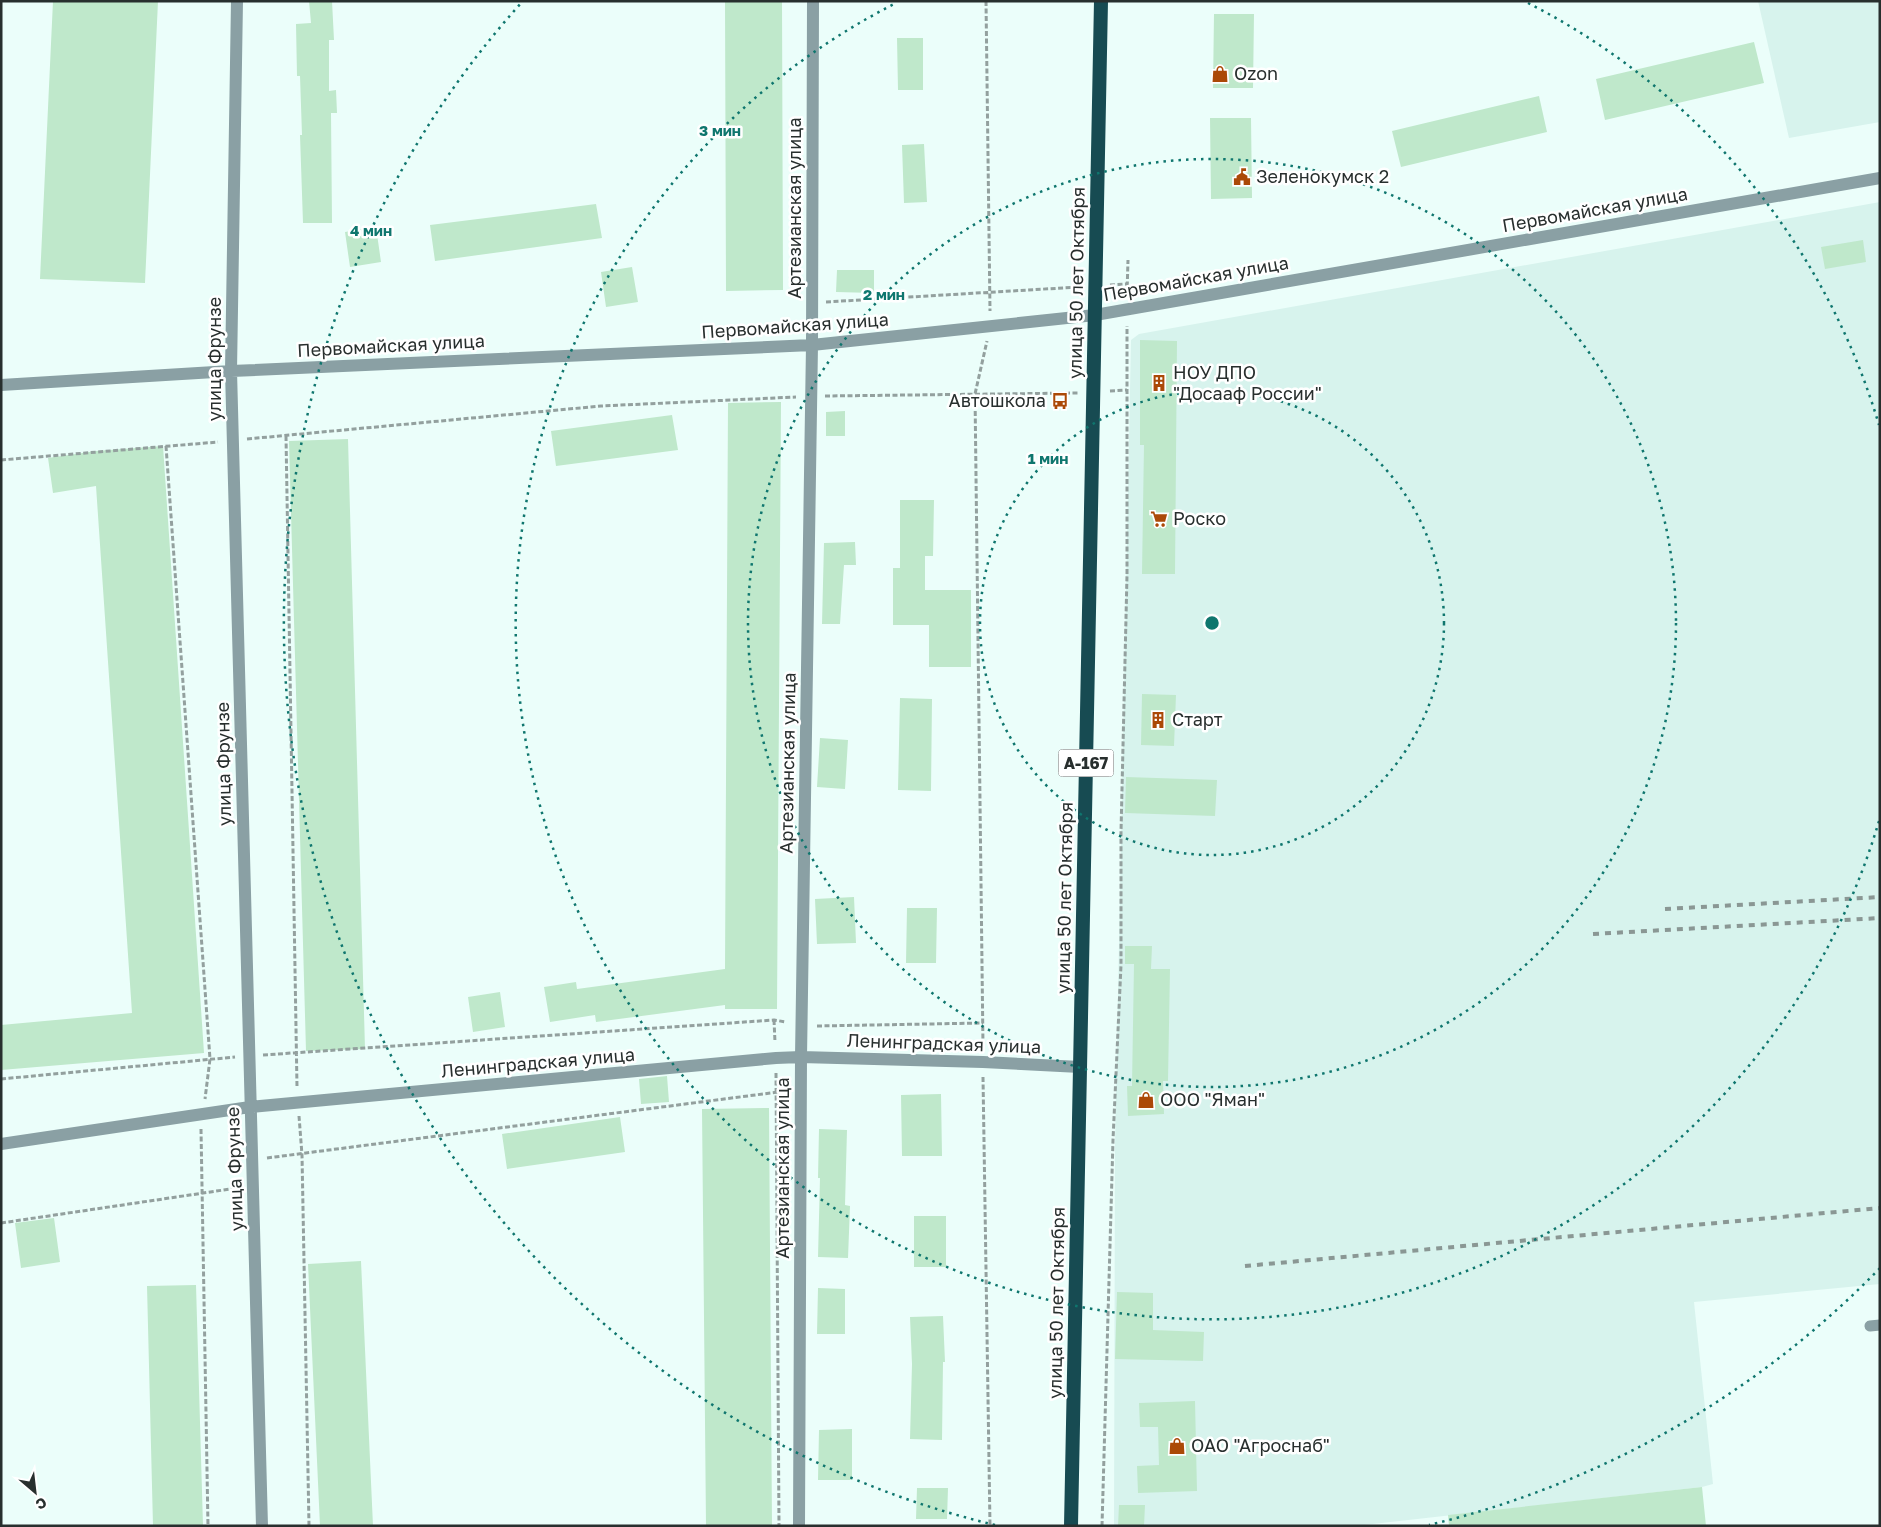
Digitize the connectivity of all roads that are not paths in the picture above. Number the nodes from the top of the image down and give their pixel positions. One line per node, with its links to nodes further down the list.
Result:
1 (237, 1): 7 (street, улица Фрунзе)
2 (813, 1): 6 (street, Артезианская улица)
3 (1101, 1): 5 (highway, улица 50 лет Октября / А-167)
4 (1880, 178): 5 (street, Первомайская улица)
5 (1095, 315): 6 (street, Первомайская улица); 10 (highway, улица 50 лет Октября / А-167)
6 (812, 345): 7 (street, Первомайская улица); 9 (street, Артезианская улица)
7 (231, 371): 8 (street, Первомайская улица); 11 (street, улица Фрунзе)
8 (1, 385)
9 (801, 1057): 10 (street, Ленинградская улица); 11 (street, Ленинградская улица); 14 (street, Артезианская улица)
10 (1080, 1067): 15 (highway, улица 50 лет Октября / А-167)
11 (250, 1107): 12 (street, Ленинградская улица); 13 (street, улица Фрунзе)
12 (1, 1144)
13 (262, 1526)
14 (799, 1526)
15 (1072, 1526)

